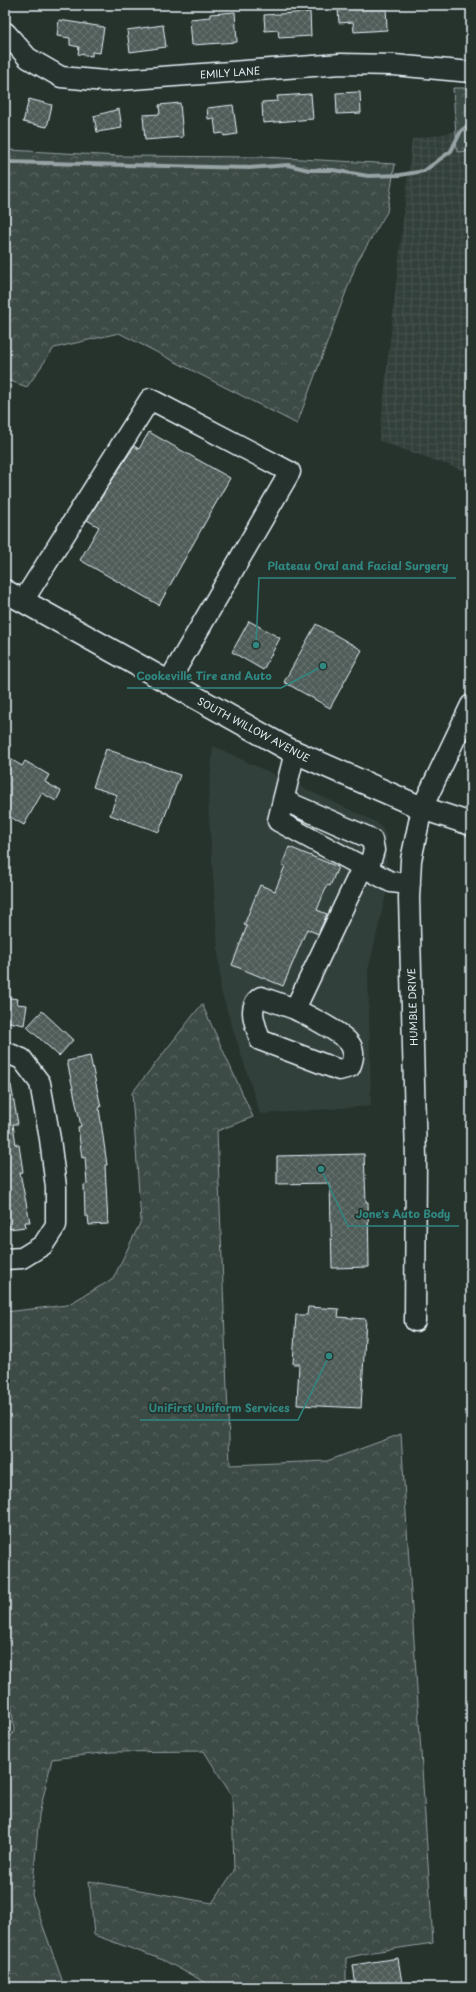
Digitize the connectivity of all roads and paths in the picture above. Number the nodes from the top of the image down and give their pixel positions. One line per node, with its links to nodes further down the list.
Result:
1 (6, 33): 2 (street, EMILY LANE)
2 (471, 72)
3 (14, 596): 4 (main road, SOUTH WILLOW AVENUE); 4 (street)
4 (169, 681): 6 (main road, SOUTH WILLOW AVENUE)
5 (471, 705): 8 (street, HUMBLE DRIVE)
6 (295, 752): 7 (street); 8 (main road, SOUTH WILLOW AVENUE)
7 (283, 800): 10 (street); 10 (street)
8 (422, 808): 9 (main road, SOUTH WILLOW AVENUE); 11 (street, HUMBLE DRIVE)
9 (471, 824)
10 (366, 868): 11 (street); 12 (street)
11 (410, 884): 15 (street, HUMBLE DRIVE)
12 (295, 1008): 12 (street)
13 (5, 1052): 14 (street)
14 (5, 1259)
15 (415, 1321)

